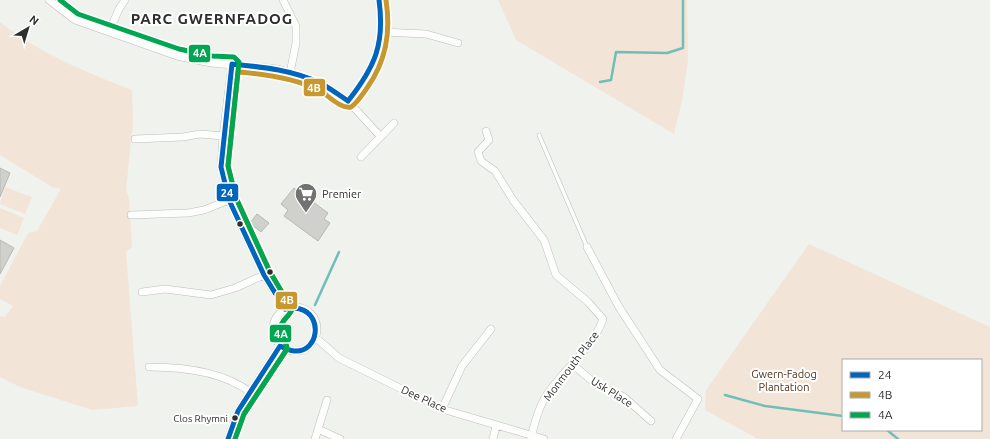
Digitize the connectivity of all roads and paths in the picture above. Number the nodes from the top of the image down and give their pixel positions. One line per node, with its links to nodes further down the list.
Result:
1 (49, 0): 5 (street)
2 (125, 0): 5 (street)
3 (283, 0): 9 (street)
4 (379, 0): 6 (street)
5 (109, 32): 8 (street)
6 (382, 32): 7 (street); 10 (street)
7 (458, 43)
8 (232, 64): 9 (street); 14 (street)
9 (290, 73): 10 (street)
10 (348, 101): 15 (street)
11 (394, 123): 15 (street)
12 (486, 131): 27 (street, Monmouth Place)
13 (539, 135): 20 (lane)
14 (223, 136): 16 (street); 18 (street)
15 (380, 136): 17 (street)
16 (135, 139)
17 (361, 157)
18 (229, 200): 19 (street); 21 (street)
19 (132, 215)
20 (587, 247): 41 (street)
21 (264, 275): 22 (street); 23 (street)
22 (142, 292)
23 (285, 309): 25 (street); 26 (street)
24 (491, 329): 31 (street)
25 (316, 337): 26 (street); 31 (street, Dee Place)
26 (280, 346): 29 (street)
27 (572, 364): 32 (street, Usk Place); 35 (street, Monmouth Place)
28 (149, 367): 29 (street)
29 (250, 392): 36 (street)
30 (328, 400): 34 (street)
31 (442, 409): 33 (street, Dee Place)
32 (651, 421)
33 (496, 426): 35 (street, Dee Place); 39 (street)
34 (318, 429): 37 (street); 38 (street)
35 (531, 437): 40 (street, Dee Place)
36 (228, 439)
37 (315, 439)
38 (340, 439)
39 (493, 439)
40 (544, 439)
41 (676, 439)

